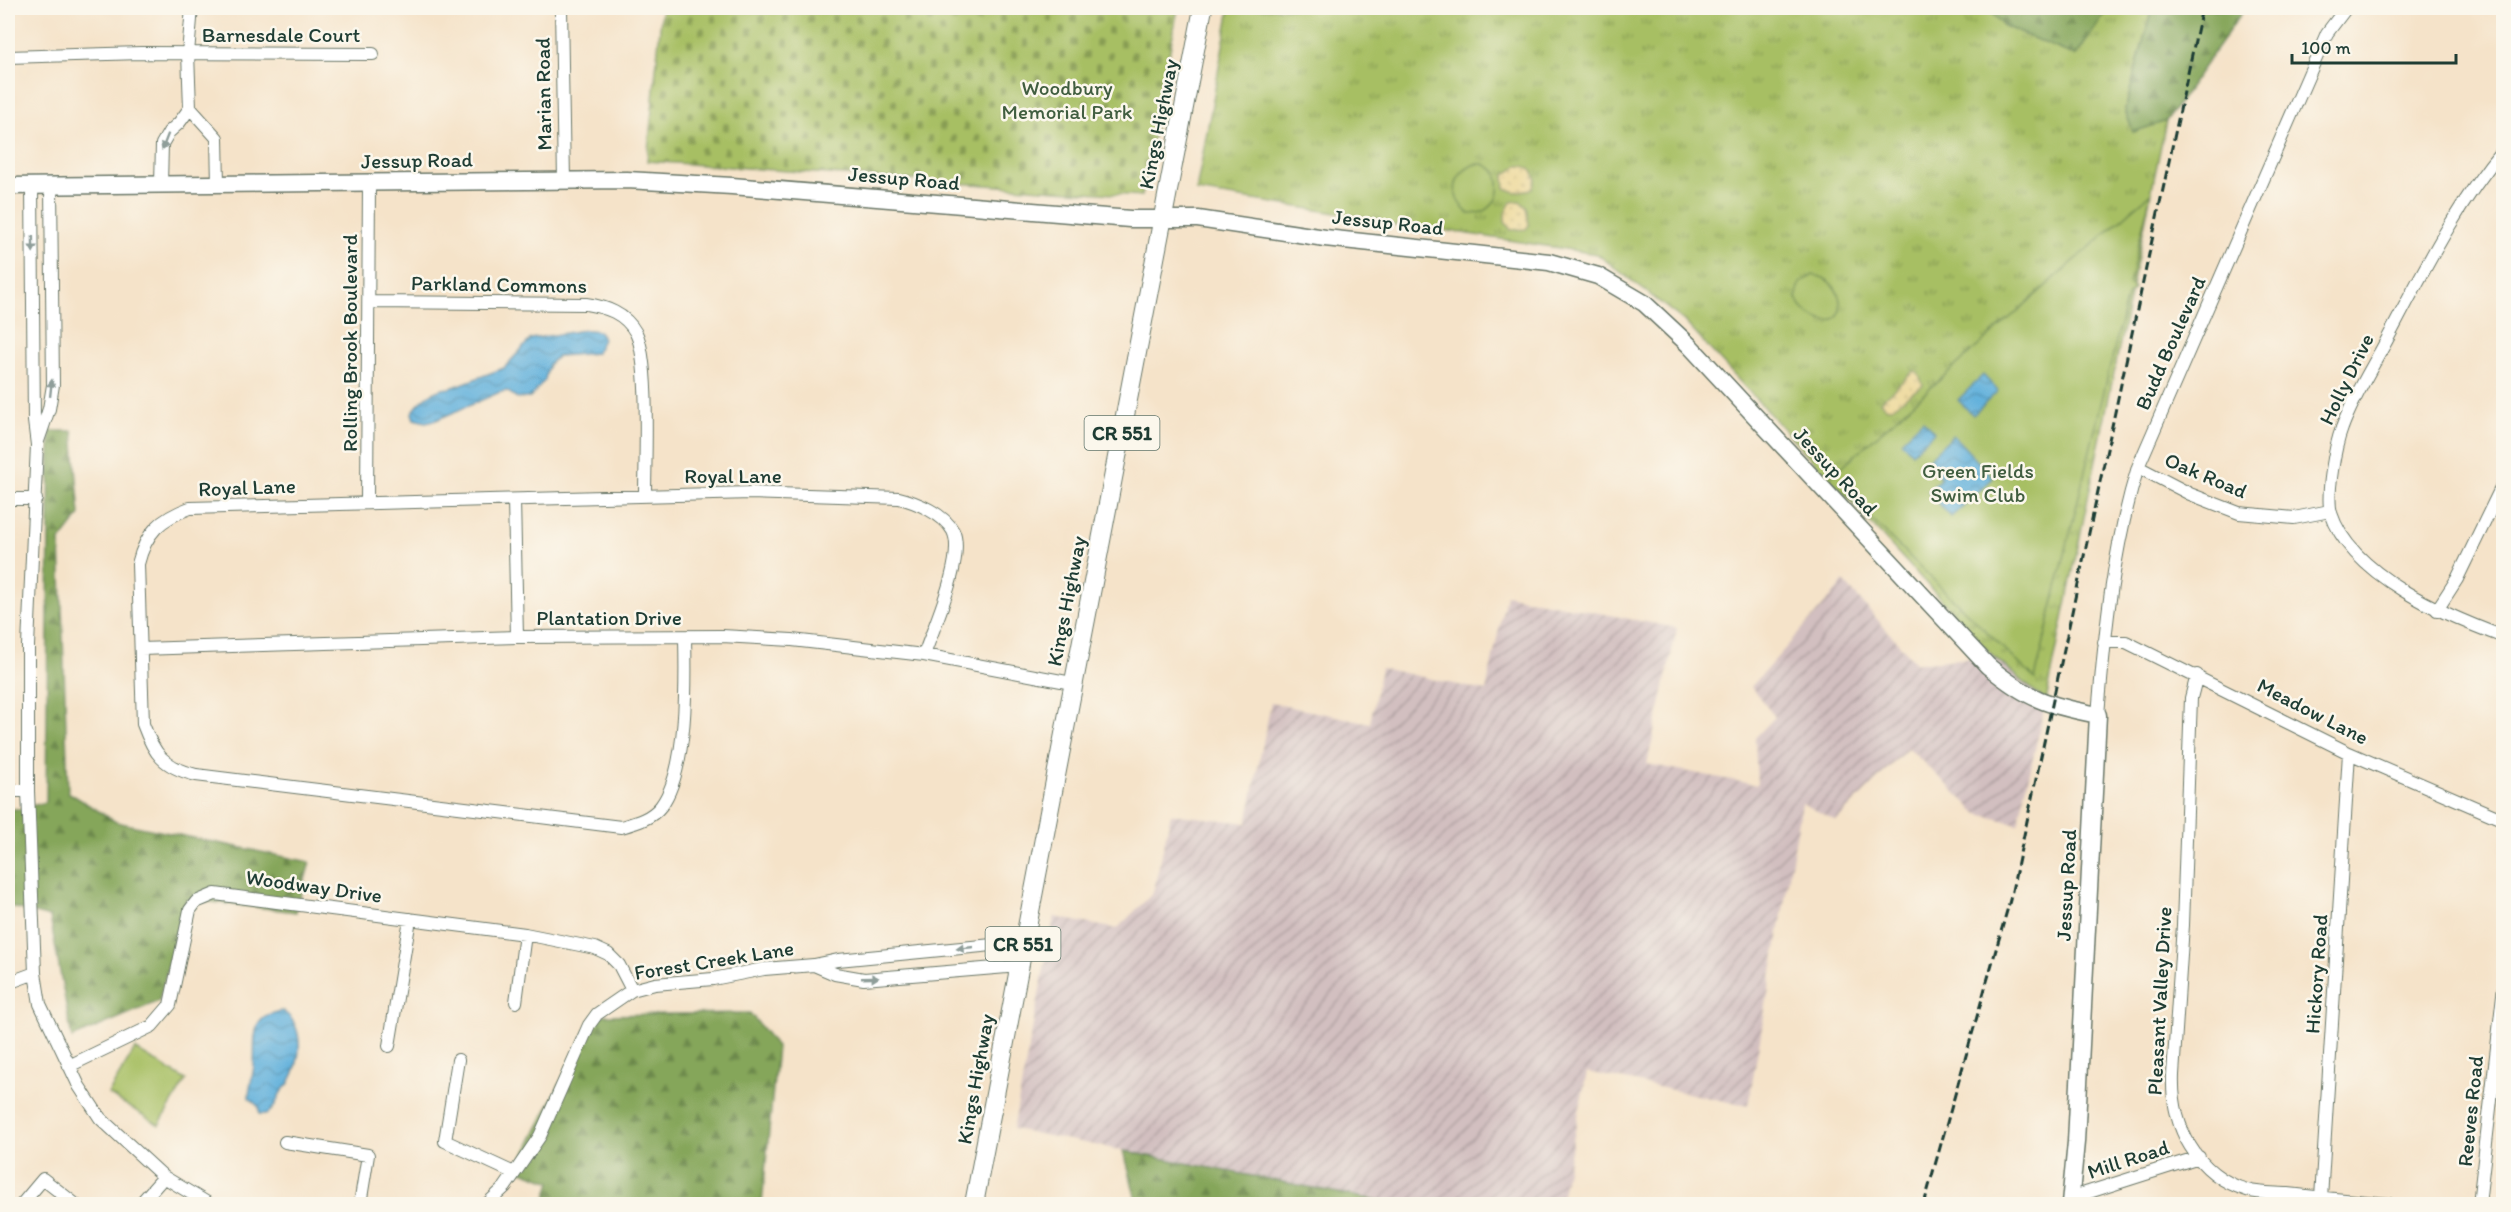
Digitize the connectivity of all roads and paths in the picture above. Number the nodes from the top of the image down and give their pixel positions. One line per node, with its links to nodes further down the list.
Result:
1 (192, 8): 5 (street)
2 (561, 8): 10 (street, Marian Road)
3 (1203, 8): 17 (main road, Kings Highway / CR 551)
4 (2346, 8): 20 (street, Budd Boulevard)
5 (188, 53): 6 (street, Barnesdale Court); 7 (street, Barnesdale Court); 8 (street)
6 (373, 54)
7 (8, 57)
8 (190, 108): 12 (street, one-way to 12); 13 (street)
9 (2504, 148): 27 (street, Holly Drive)
10 (564, 181): 11 (street, Jessup Road); 17 (street, Jessup Road)
11 (369, 183): 13 (street, Jessup Road); 18 (street, Rolling Brook Boulevard)
12 (162, 184): 13 (street, Jessup Road); 15 (street, Jessup Road)
13 (218, 184)
14 (32, 185): 15 (street, Jessup Road); 16 (street, Jessup Road); 19 (street, one-way to 19)
15 (51, 185): 19 (street, one-way to 15)
16 (8, 186)
17 (1162, 218): 36 (main road, Kings Highway / CR 551); 37 (street, Jessup Road)
18 (369, 302): 22 (street, Parkland Commons); 26 (street, Rolling Brook Boulevard)
19 (37, 445): 24 (street)
20 (2138, 467): 27 (street, Oak Road); 32 (street, Budd Boulevard)
21 (2504, 483): 28 (street)
22 (645, 495): 25 (street, Royal Lane); 34 (street, Royal Lane)
23 (8, 499): 24 (street)
24 (36, 499): 40 (street)
25 (514, 500): 26 (street, Royal Lane); 29 (street)
26 (367, 502): 33 (street, Royal Lane)
27 (2330, 511): 28 (street)
28 (2437, 610): 31 (street)
29 (517, 637): 30 (street, Plantation Drive); 33 (street, Plantation Drive)
30 (685, 637): 33 (street, Royal Lane); 34 (street, Plantation Drive)
31 (2504, 637)
32 (2104, 642): 35 (street, Meadow Lane); 37 (street, Budd Boulevard)
33 (141, 650)
34 (924, 655): 36 (street, Plantation Drive)
35 (2197, 675): 38 (street, Meadow Lane); 56 (street, Pleasant Valley Drive)
36 (1072, 683): 44 (main road, Kings Highway / CR 551)
37 (2098, 716): 60 (street, Jessup Road)
38 (2349, 753): 41 (street, Meadow Lane); 59 (street, Hickory Road)
39 (8, 791): 40 (street)
40 (28, 791): 47 (street)
41 (2504, 820)
42 (410, 919): 43 (street, Woodway Drive); 52 (street); 54 (street, Woodway Drive)
43 (525, 934): 50 (street, Woodway Drive); 51 (street)
44 (1023, 942): 45 (street, Forest Creek Lane, one-way to 45); 46 (main road, Kings Highway / CR 551)
45 (814, 965): 46 (street, Forest Creek Lane, one-way to 46); 50 (street, Forest Creek Lane)
46 (1019, 966): 67 (main road, Kings Highway / CR 551)
47 (34, 973): 48 (street); 54 (street)
48 (8, 983)
49 (2504, 986): 69 (street, Reeves Road)
50 (632, 990): 57 (street, Forest Creek Lane)
51 (516, 1002)
52 (389, 1046)
53 (458, 1060): 57 (street)
54 (69, 1066): 58 (street)
55 (285, 1142): 65 (street)
56 (2199, 1157): 59 (street, Pleasant Valley Drive); 60 (street, Mill Road)
57 (514, 1173): 66 (street, Forest Creek Lane)
58 (164, 1177): 63 (street); 64 (street)
59 (2321, 1198): 68 (street, Pleasant Valley Drive)
60 (2070, 1201)
61 (22, 1204): 62 (street)
62 (75, 1204)
63 (140, 1204)
64 (209, 1204)
65 (360, 1204)
66 (487, 1204)
67 (974, 1204)
68 (2389, 1204)
69 (2479, 1204)

